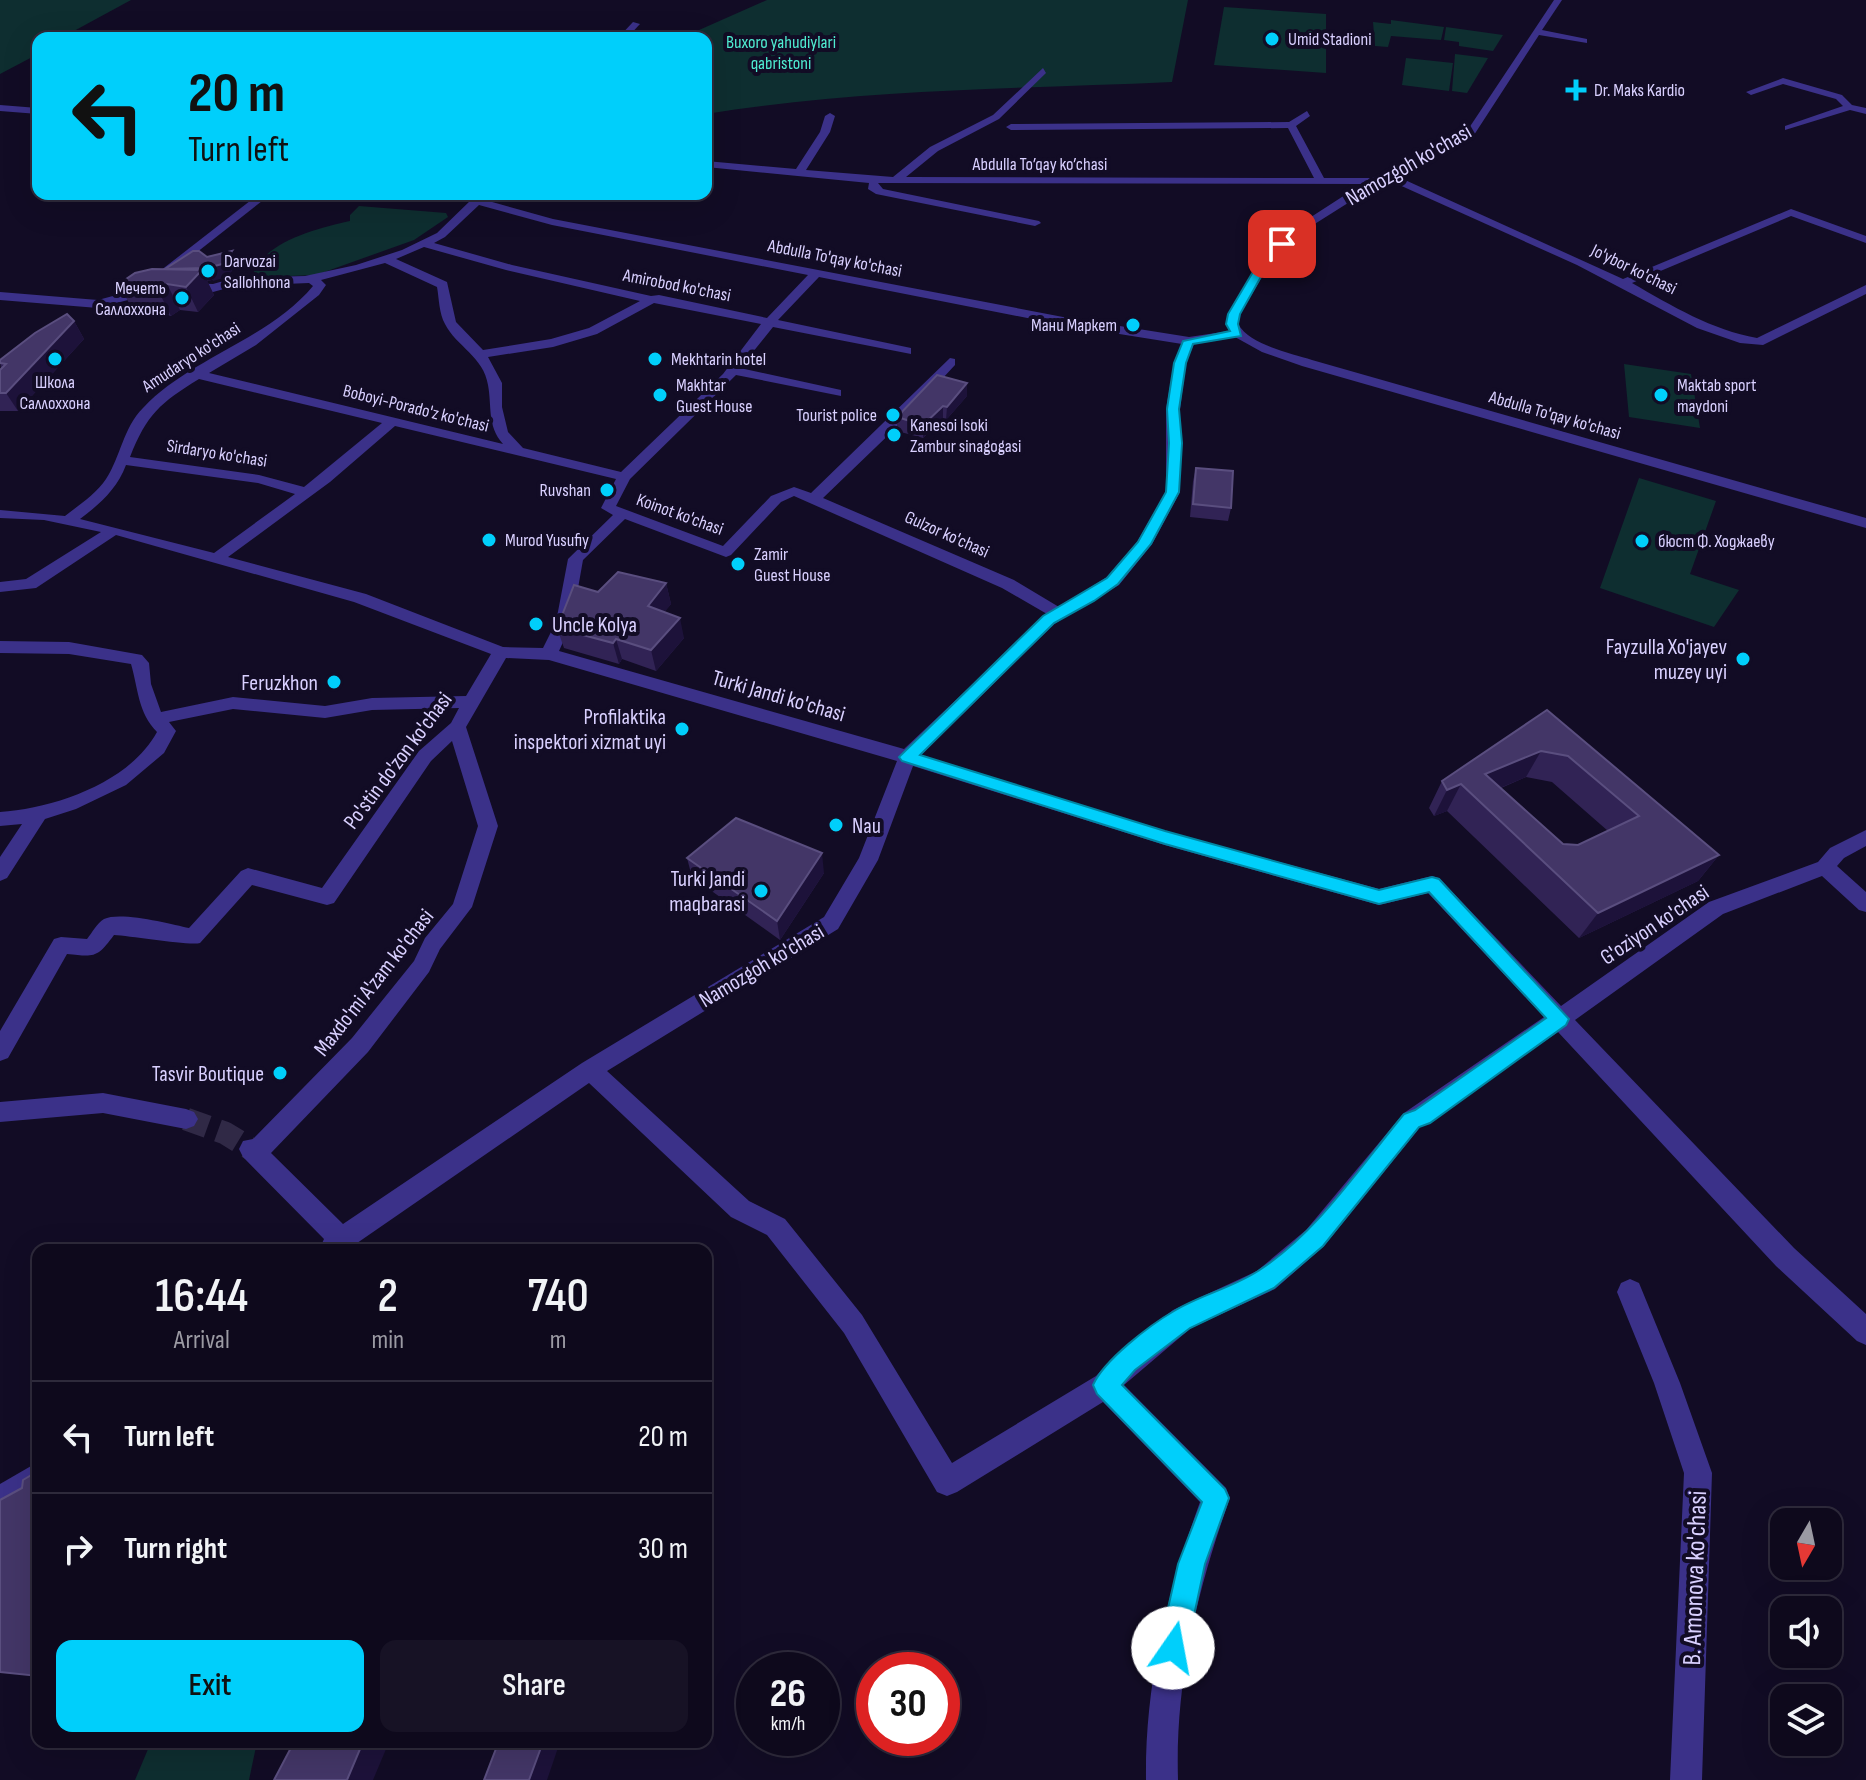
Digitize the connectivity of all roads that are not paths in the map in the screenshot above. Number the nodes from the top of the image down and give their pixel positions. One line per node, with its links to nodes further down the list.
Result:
1 (1558, 0): 4 (street, Namozgoh ko'chasi)
2 (636, 24): 3 (street)
3 (628, 32)
4 (1537, 32): 5 (street); 21 (street, Namozgoh ko'chasi)
5 (1584, 41)
6 (1043, 71): 15 (street)
7 (1751, 92): 8 (street)
8 (1849, 107): 11 (street); 18 (street)
9 (0, 108): 10 (street)
10 (32, 111)
11 (1866, 111)
12 (1307, 114): 16 (street)
13 (830, 116): 20 (street)
14 (965, 118): 15 (street)
15 (979, 125): 24 (street)
16 (1291, 125): 17 (street); 23 (street)
17 (1011, 127)
18 (1788, 128)
19 (712, 165): 20 (street, Abdulla To’qay ko’chasi)
20 (799, 173): 22 (street, Abdulla To’qay ko’chasi)
21 (1380, 178): 23 (street, Abdulla To’qay ko’chasi); 28 (street, Namozgoh ko'chasi); 36 (street, Jo'ybor ko'chasi)
22 (874, 180): 24 (street, Abdulla To’qay ko’chasi); 30 (street)
23 (1320, 180): 24 (street, Abdulla To’qay ko’chasi)
24 (894, 181)
25 (258, 200): 38 (street)
26 (479, 200): 32 (street)
27 (487, 200): 34 (street, Abdulla To'qay ko'chasi)
28 (1340, 203): 29 (street); 44 (street, Namozgoh ko'chasi)
29 (1356, 209)
30 (1035, 223)
31 (1866, 240): 36 (street)
32 (425, 244): 33 (street); 40 (street, Amirobod ko'chasi)
33 (386, 259): 35 (street); 47 (street)
34 (817, 273): 43 (street); 45 (street, Abdulla To'qay ko'chasi)
35 (312, 279): 38 (street); 50 (street, Amudaryo ko'chasi)
36 (1623, 283): 37 (street, Jo'ybor ko'chasi)
37 (1866, 289)
38 (138, 292): 41 (street)
39 (0, 296): 41 (street)
40 (651, 300): 43 (street, Amirobod ko'chasi); 47 (street)
41 (98, 304): 42 (street)
42 (86, 313)
43 (770, 321): 46 (street, Amirobod ko'chasi); 49 (street)
44 (1237, 333): 45 (street); 61 (street, Abdulla To'qay ko'chasi)
45 (1189, 341): 65 (street, Namozgoh ko'chasi)
46 (906, 351)
47 (480, 354): 53 (street)
48 (950, 362): 57 (street)
49 (732, 370): 51 (street); 55 (street)
50 (199, 375): 52 (street, Boboyi-Porado'z ko'chasi); 54 (street, Amudaryo ko'chasi)
51 (836, 393)
52 (393, 421): 53 (street, Boboyi-Porado'z ko'chasi); 56 (street)
53 (516, 449): 55 (street, Boboyi-Porado'z ko'chasi)
54 (121, 460): 56 (street, Sirdaryo ko'chasi); 60 (street, Amudaryo ko'chasi)
55 (624, 477): 59 (street)
56 (305, 492): 63 (street)
57 (816, 497): 59 (street, Koinot ko'chasi); 65 (street, Gulzor ko'chasi)
58 (0, 514): 60 (street, Turki Jandi ko'chasi)
59 (622, 514): 68 (street, Koinot ko'chasi)
60 (67, 521): 62 (street, Turki Jandi ko'chasi)
61 (1866, 523)
62 (114, 530): 63 (street, Turki Jandi ko'chasi); 64 (street)
63 (218, 557): 67 (street, Turki Jandi ko'chasi)
64 (0, 587)
65 (1059, 614): 72 (street, Namozgoh ko'chasi)
66 (0, 647): 70 (street)
67 (501, 652): 68 (street, Turki Jandi ko'chasi); 69 (street, Po'stin do'zon ko'chasi)
68 (549, 654): 72 (street, Turki Jandi ko'chasi)
69 (472, 702): 70 (street); 71 (street, Po'stin do'zon ko'chasi)
70 (155, 719): 73 (street)
71 (457, 727): 80 (street, Po'stin do'zon ko'chasi); 84 (street, Maxdo'mi A'zam ko'chasi)
72 (907, 757): 79 (street, Turki Jandi ko'chasi); 81 (street, Namozgoh ko'chasi)
73 (39, 813): 74 (street); 77 (street)
74 (0, 819)
75 (1866, 837): 76 (street, G'oziyon ko'chasi)
76 (1825, 867): 78 (street); 79 (street, G'oziyon ko'chasi)
77 (0, 873)
78 (1866, 904)
79 (1559, 1019): 87 (street); 88 (street, G'oziyon ko'chasi)
80 (0, 1051)
81 (590, 1070): 85 (street, Namozgoh ko'chasi); 88 (street, G'oziyon ko'chasi)
82 (0, 1112): 83 (street)
83 (186, 1119)
84 (335, 1244)
85 (337, 1244)
86 (1630, 1292): 92 (street, B. Amonova ko'chasi)
87 (1866, 1332)
88 (1105, 1385): 91 (street)
89 (32, 1480): 90 (street)
90 (0, 1500)
91 (1162, 1780)
92 (1686, 1780)

